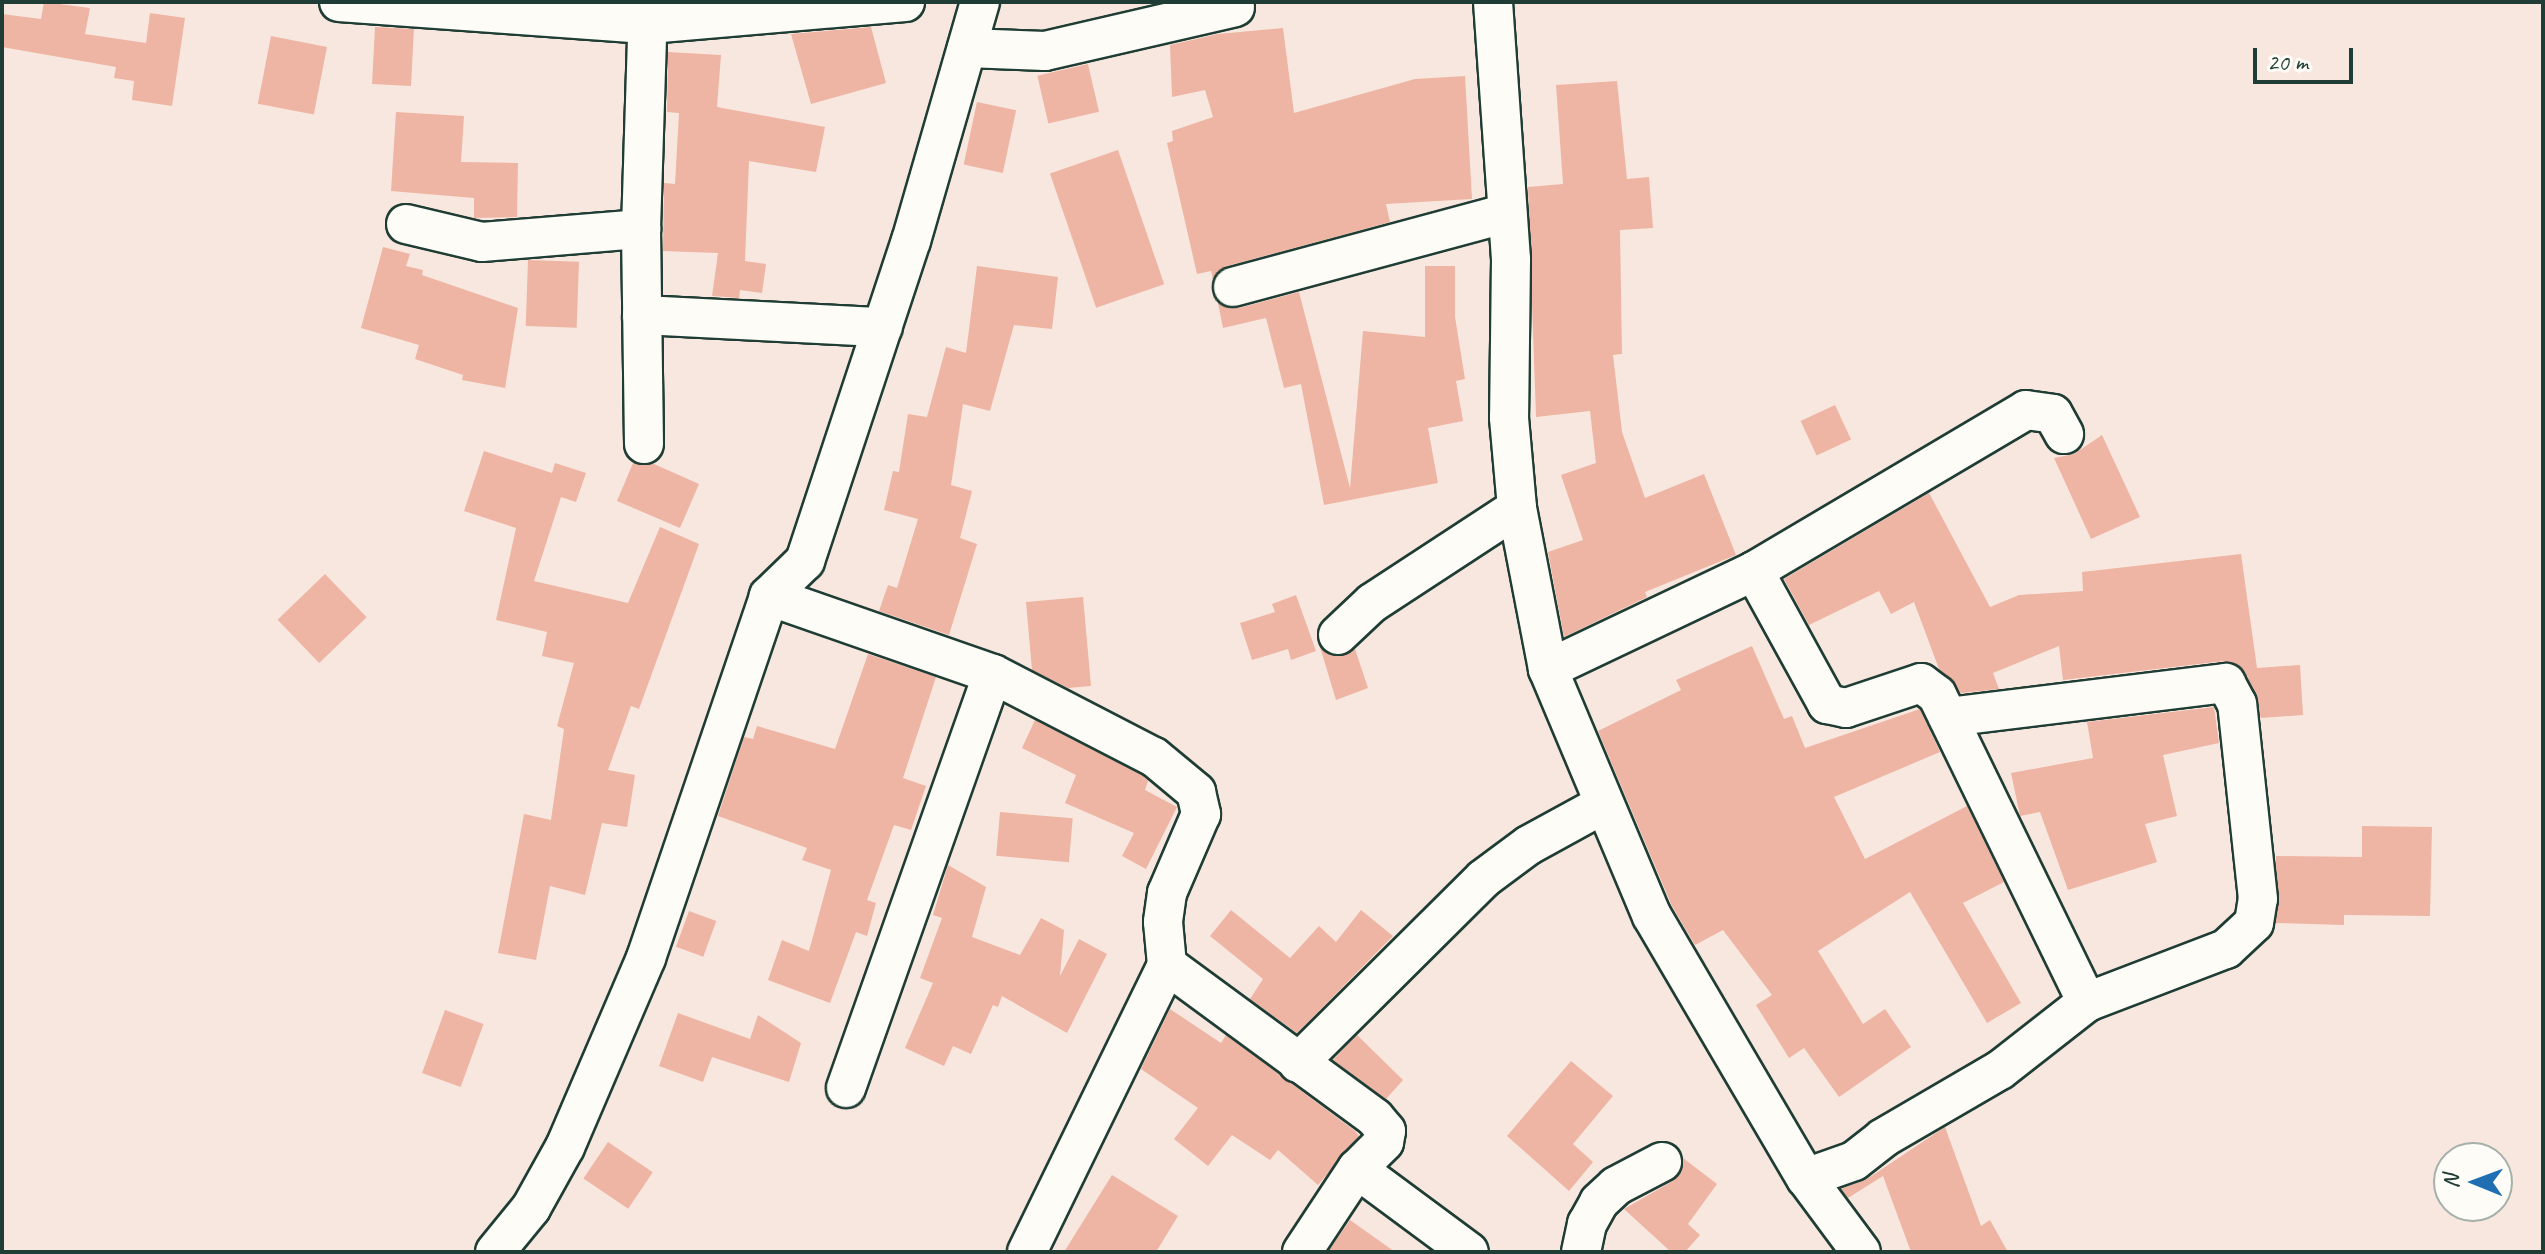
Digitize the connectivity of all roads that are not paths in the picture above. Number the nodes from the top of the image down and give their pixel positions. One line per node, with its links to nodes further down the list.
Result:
1 (339, 2): 6 (street)
2 (905, 2): 6 (street)
3 (980, 2): 7 (street)
4 (1493, 2): 8 (street)
5 (1235, 7): 7 (street)
6 (648, 13): 10 (street)
7 (967, 48): 13 (street)
8 (1507, 213): 11 (street); 16 (street)
9 (406, 224): 10 (street)
10 (641, 229): 12 (street)
11 (1233, 287)
12 (642, 315): 13 (street); 15 (street)
13 (883, 327): 18 (street)
14 (2064, 434): 17 (street)
15 (644, 444)
16 (1517, 508): 19 (street); 20 (street)
17 (1754, 571): 20 (street); 22 (street)
18 (769, 596): 21 (street); 31 (street)
19 (1338, 635)
20 (1548, 669): 23 (street)
21 (993, 674): 24 (street); 27 (street)
22 (1948, 717): 25 (street); 25 (street)
23 (1602, 805): 26 (street); 30 (street)
24 (1167, 965): 26 (street); 32 (street)
25 (2087, 1002): 30 (street)
26 (1298, 1063): 29 (street)
27 (846, 1088)
28 (1662, 1162): 35 (street)
29 (1357, 1169): 33 (street); 34 (street)
30 (1806, 1178): 36 (street)
31 (495, 1252)
32 (1027, 1252)
33 (1302, 1252)
34 (1469, 1252)
35 (1581, 1252)
36 (1861, 1252)

